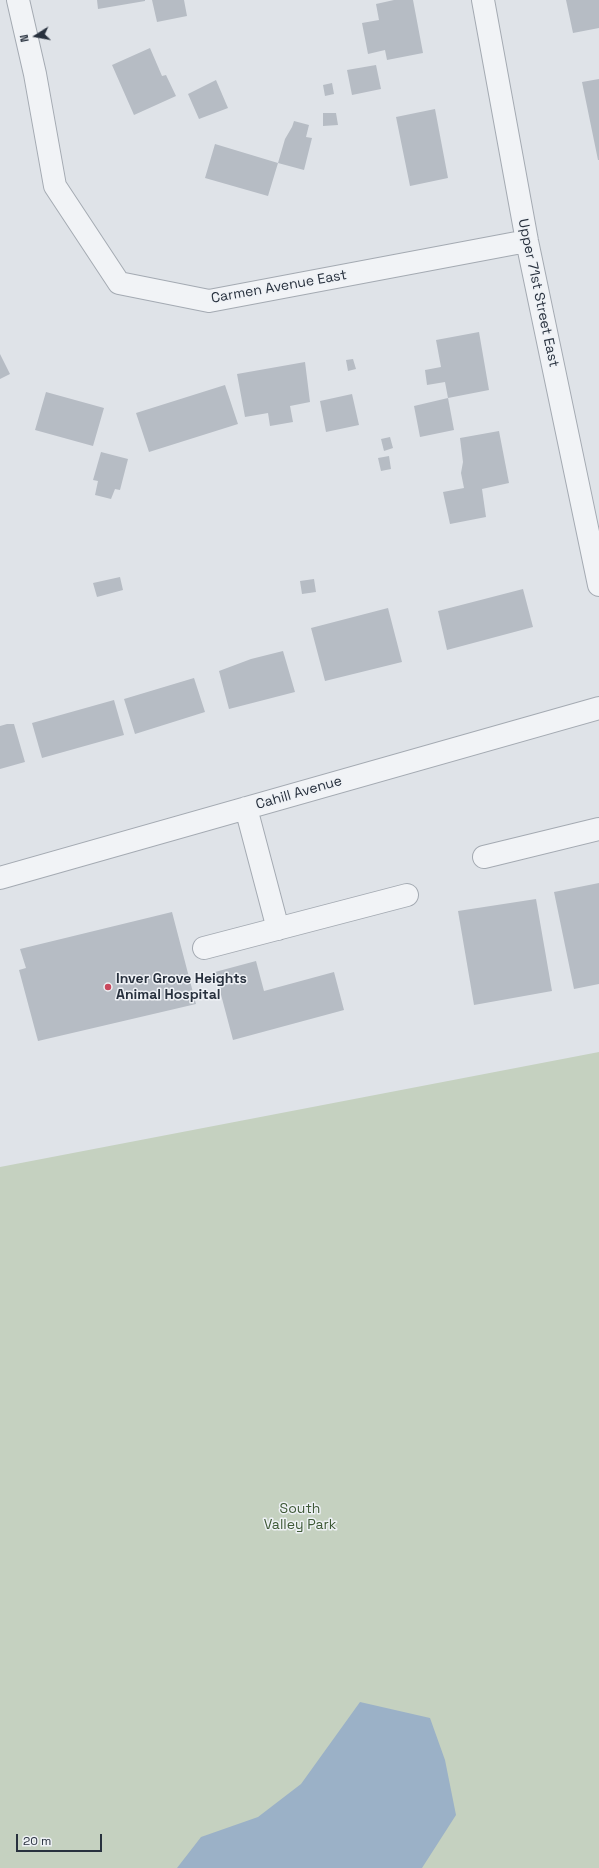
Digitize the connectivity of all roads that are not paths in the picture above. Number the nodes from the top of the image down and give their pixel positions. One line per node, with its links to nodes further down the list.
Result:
1 (18, 0): 3 (street, Carmen Avenue East)
2 (483, 0): 3 (street, Upper 71st Street East)
3 (527, 241): 4 (street, Upper 71st Street East)
4 (599, 585)
5 (599, 708): 6 (street, Cahill Avenue)
6 (246, 808): 9 (street, Cahill Avenue); 11 (street)
7 (599, 829): 8 (street)
8 (484, 857)
9 (0, 878)
10 (407, 895): 11 (street)
11 (278, 929): 12 (street)
12 (204, 948)

